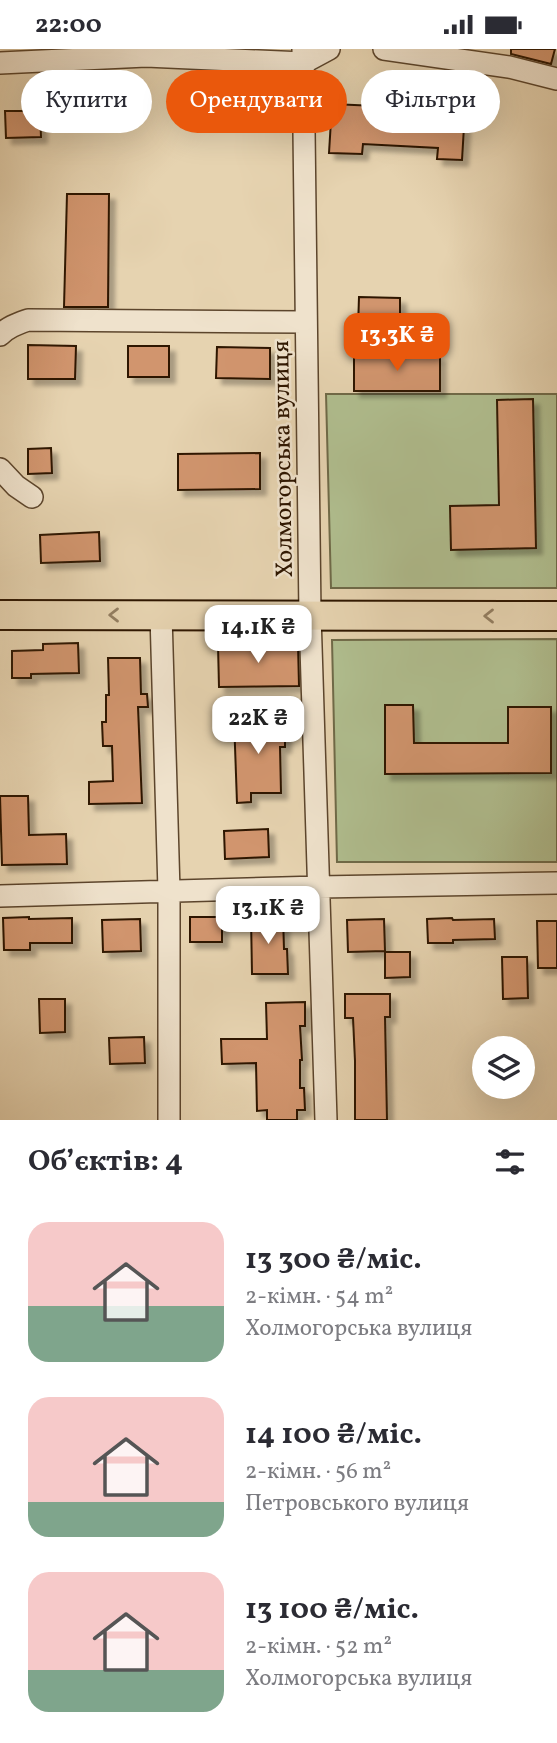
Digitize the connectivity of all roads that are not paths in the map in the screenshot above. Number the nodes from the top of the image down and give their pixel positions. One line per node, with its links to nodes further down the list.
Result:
1 (329, 49): 3 (street)
2 (384, 49): 4 (street)
3 (303, 56): 5 (street); 7 (street, Холмогорська вулиця)
4 (493, 57): 6 (street)
5 (0, 63)
6 (557, 79)
7 (306, 322): 8 (street); 13 (street, Холмогорська вулиця)
8 (0, 335)
9 (0, 469): 10 (street)
10 (32, 497)
11 (0, 615): 12 (main road, one-way to 11)
12 (161, 615): 13 (main road); 17 (street)
13 (310, 615): 14 (main road, one-way to 13); 16 (street, Холмогорська вулиця)
14 (557, 616)
15 (557, 883): 16 (street)
16 (319, 887): 17 (street); 20 (street, Холмогорська вулиця)
17 (169, 891): 18 (street); 19 (street)
18 (0, 896)
19 (169, 1120)
20 (326, 1120)

